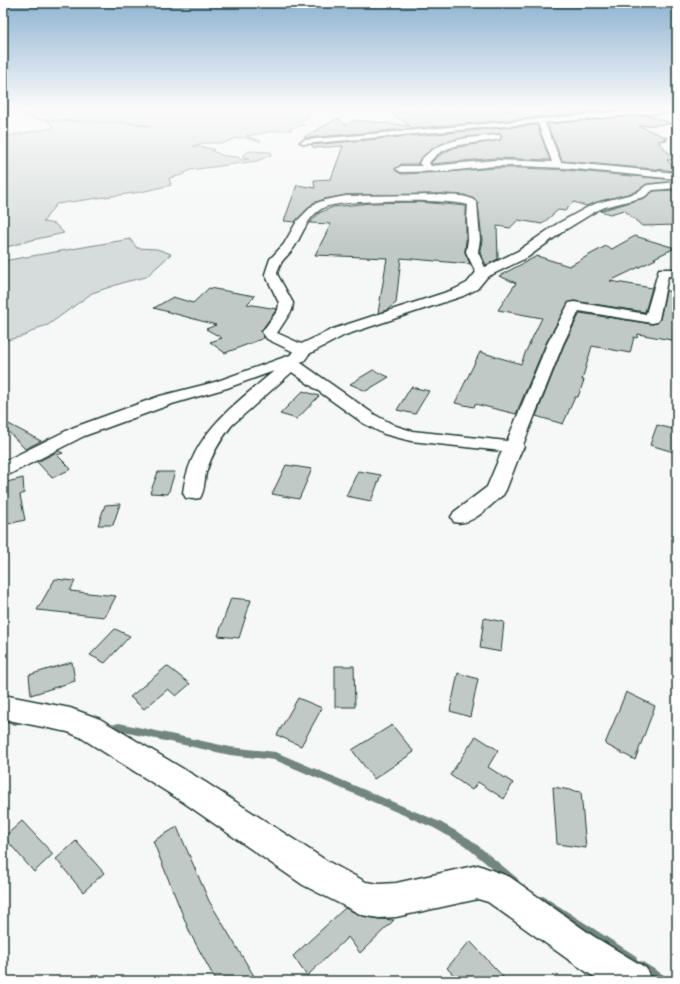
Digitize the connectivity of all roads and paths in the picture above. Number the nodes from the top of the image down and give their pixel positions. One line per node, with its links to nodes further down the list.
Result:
1 (429, 155): 4 (street)
2 (553, 155): 3 (street)
3 (558, 165): 4 (street); 6 (street)
4 (428, 168): 5 (street)
5 (401, 169)
6 (677, 176)
7 (677, 184): 9 (street)
8 (677, 273): 11 (street)
9 (482, 274): 10 (street); 10 (street)
10 (298, 357): 11 (street); 12 (street); 13 (street)
11 (515, 447): 14 (street)
12 (3, 470)
13 (193, 493)
14 (461, 518)
15 (3, 707): 16 (street)
16 (633, 981)

